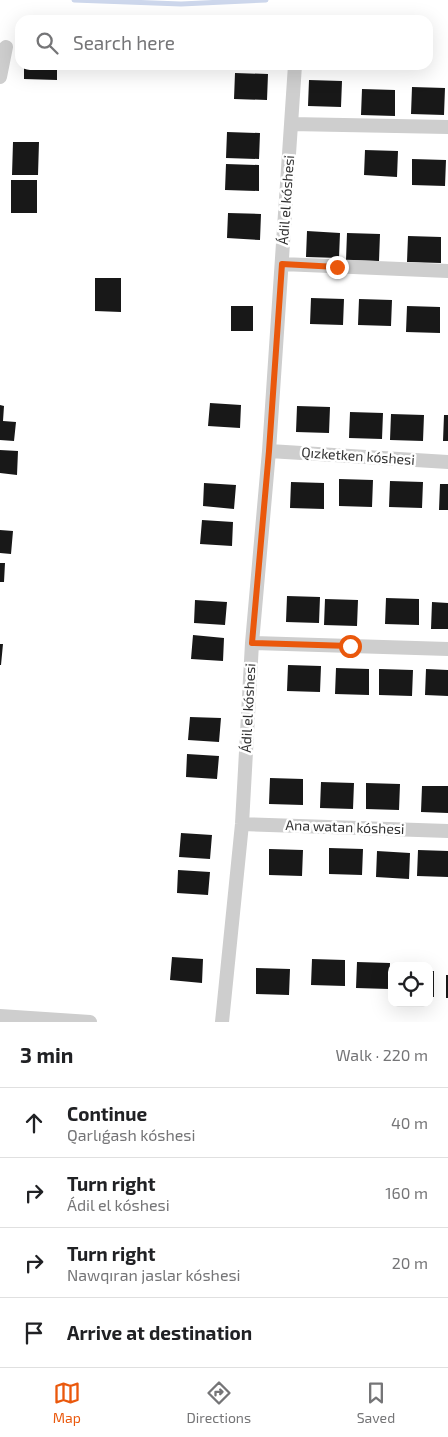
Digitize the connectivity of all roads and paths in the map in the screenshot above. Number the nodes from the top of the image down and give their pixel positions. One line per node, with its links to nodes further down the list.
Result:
1 (6, 47): 3 (street)
2 (296, 70): 4 (street, Ádil el kóshesi)
3 (0, 77)
4 (291, 124): 5 (street); 6 (street, Ádil el kóshesi)
5 (448, 127)
6 (282, 264): 7 (street); 8 (street, Ádil el kóshesi)
7 (448, 271)
8 (269, 451): 9 (street, Qızketken kóshesi); 10 (street, Ádil el kóshesi)
9 (448, 462)
10 (252, 643): 11 (street); 12 (street, Ádil el kóshesi)
11 (448, 649)
12 (242, 824): 13 (street, Ana watan kóshesi); 16 (street, Ádil el kóshesi)
13 (448, 831)
14 (0, 1016): 15 (street)
15 (90, 1022)
16 (222, 1022)

